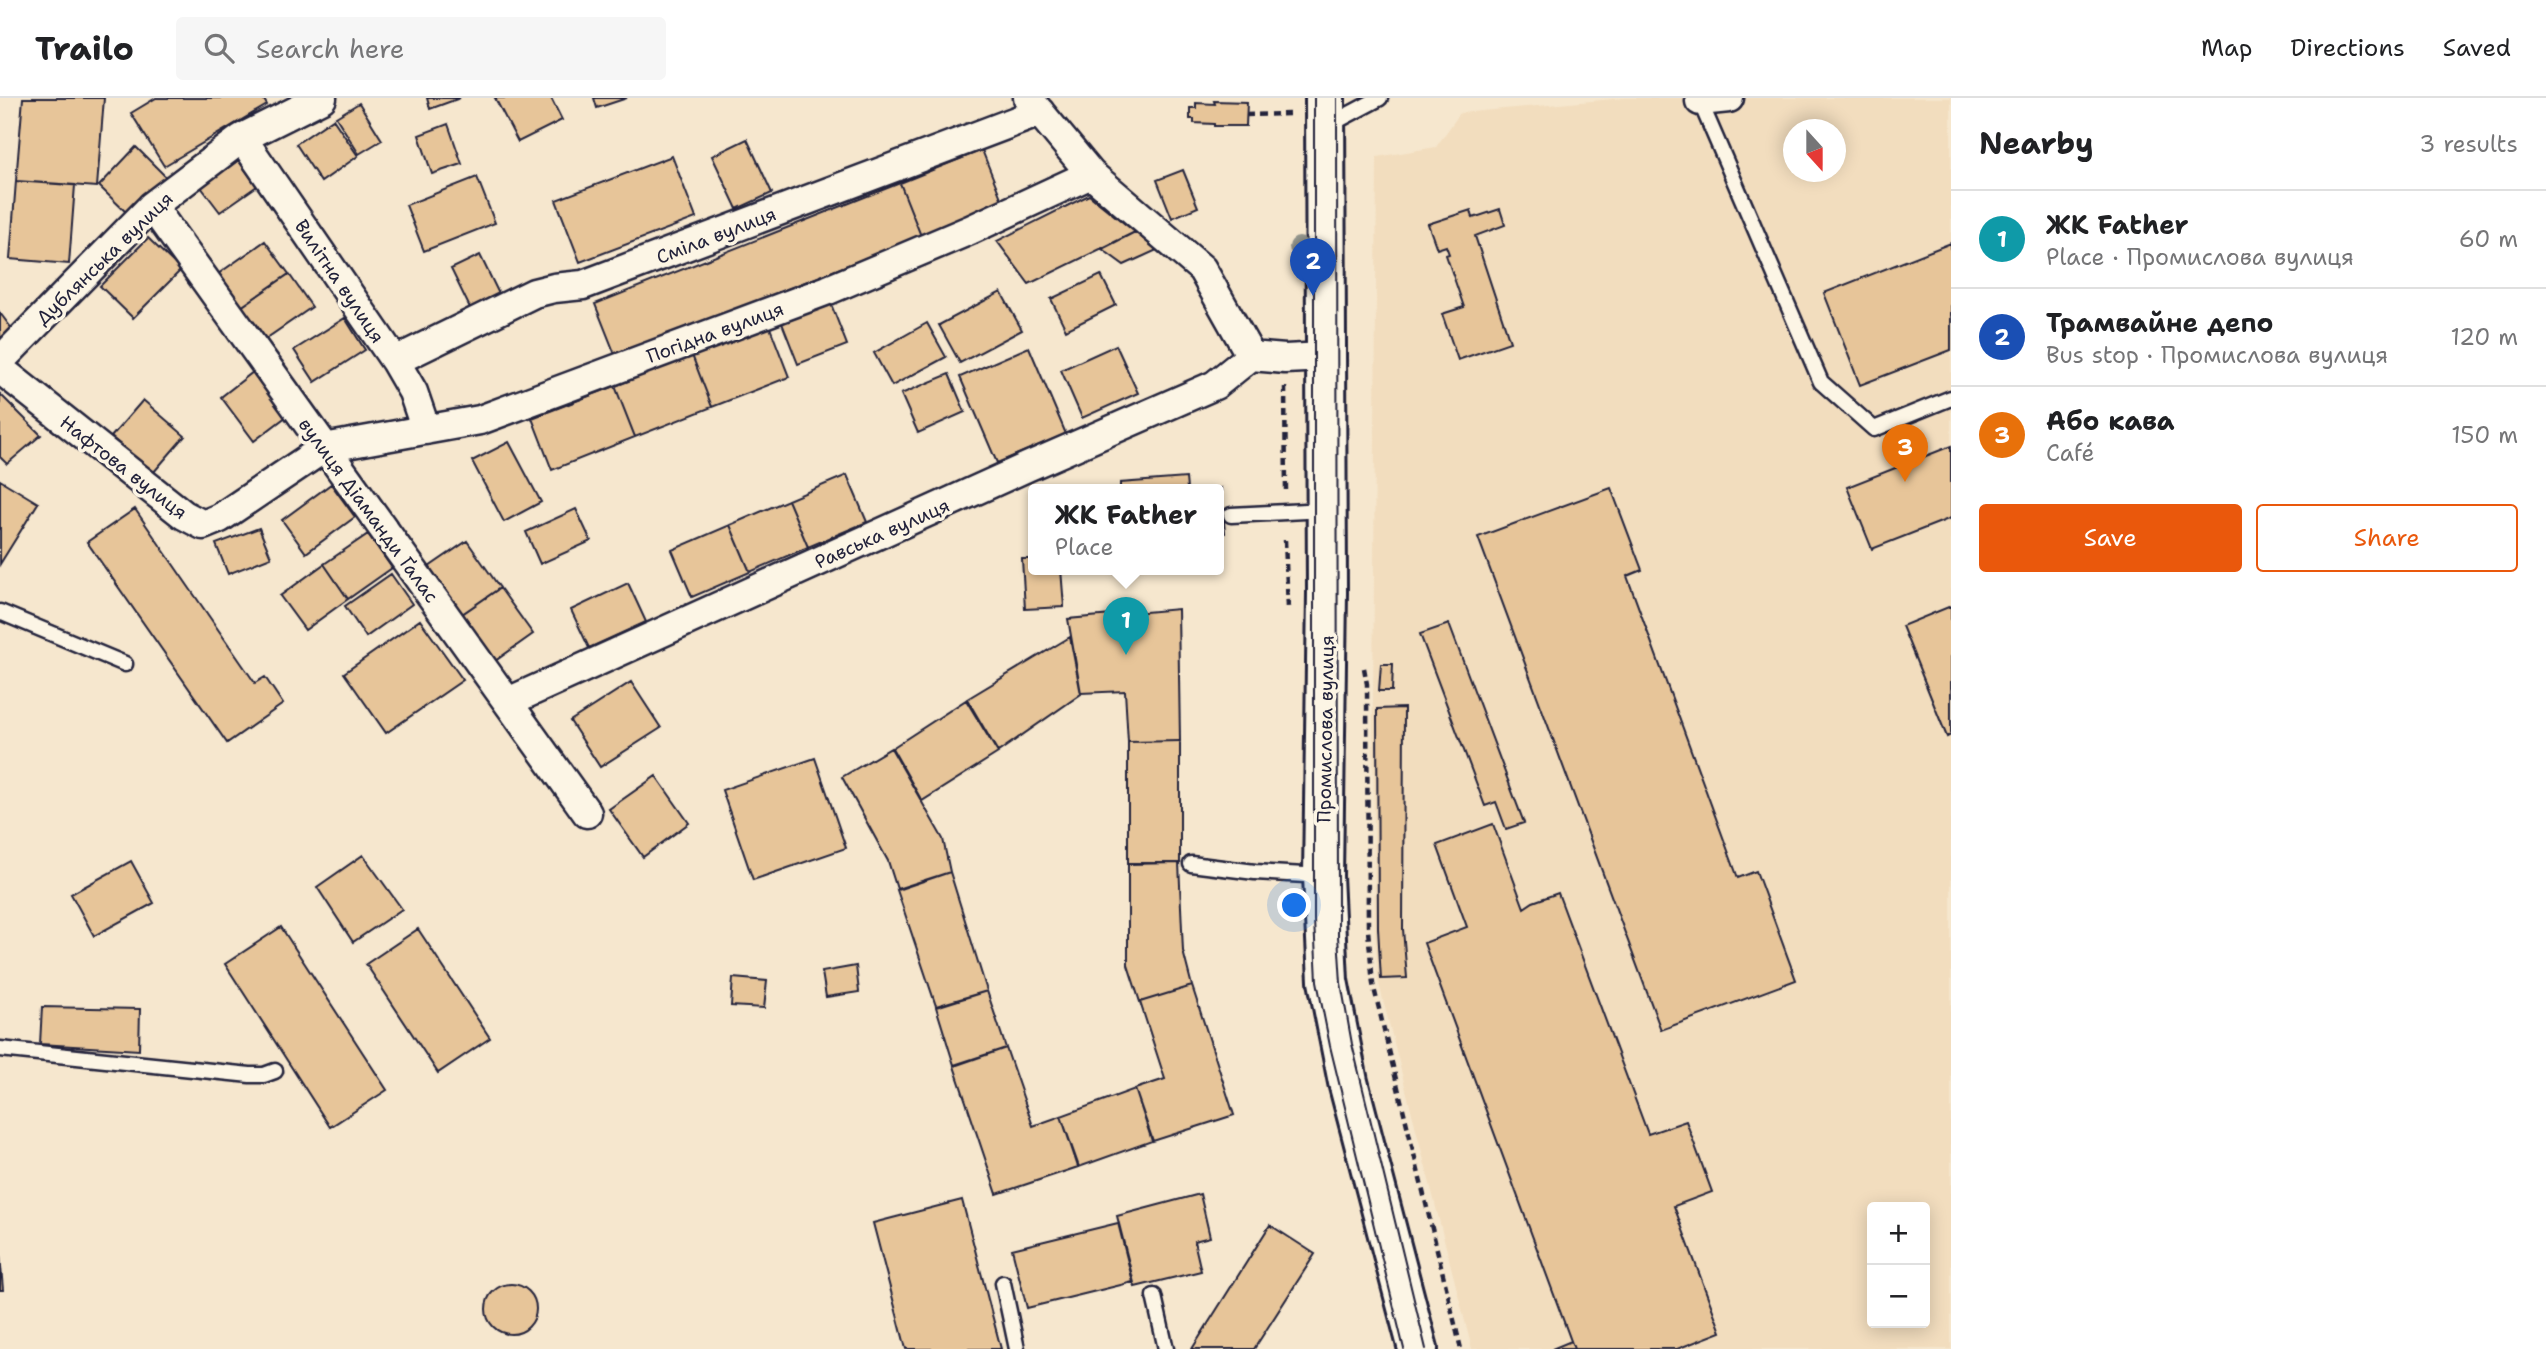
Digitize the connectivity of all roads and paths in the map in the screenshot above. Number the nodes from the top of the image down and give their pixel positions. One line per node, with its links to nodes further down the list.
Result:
1 (322, 98): 8 (street, Дублянська вулиця)
2 (1380, 98): 6 (lane)
3 (1729, 98): 4 (street)
4 (1699, 100): 17 (lane)
5 (1034, 105): 9 (street); 14 (street, Сміла вулиця)
6 (1315, 113): 7 (path); 12 (main road, Промислова вулиця)
7 (1247, 115)
8 (242, 138): 10 (street, Дублянська вулиця); 14 (street, Вилітна вулиця)
9 (1091, 174): 11 (street); 18 (street, Погідна вулиця)
10 (152, 206): 13 (street, Дублянська вулиця); 19 (street, вулиця Діаманди Ґалас)
11 (1251, 356): 12 (street); 26 (street, Равська вулиця)
12 (1325, 356): 21 (main road, Промислова вулиця)
13 (0, 361)
14 (395, 361): 18 (street, Вилітна вулиця)
15 (0, 369): 19 (street, Нафтова вулиця)
16 (1285, 382): 20 (path)
17 (1951, 398)
18 (426, 430): 19 (street, Погідна вулиця)
19 (324, 448): 26 (street, вулиця Діаманди Ґалас)
20 (1286, 491)
21 (1325, 510): 22 (lane); 29 (main road, Промислова вулиця)
22 (1231, 515)
23 (0, 612): 25 (lane)
24 (1363, 658): 37 (path)
25 (125, 664)
26 (508, 702): 27 (street, вулиця Діаманди Ґалас)
27 (587, 813)
28 (1191, 864): 29 (lane)
29 (1323, 877): 36 (main road, Промислова вулиця)
30 (0, 1049): 31 (lane)
31 (275, 1071)
32 (1003, 1283): 34 (lane)
33 (1154, 1296): 35 (lane)
34 (1017, 1349)
35 (1166, 1349)
36 (1418, 1349)
37 (1461, 1349)

